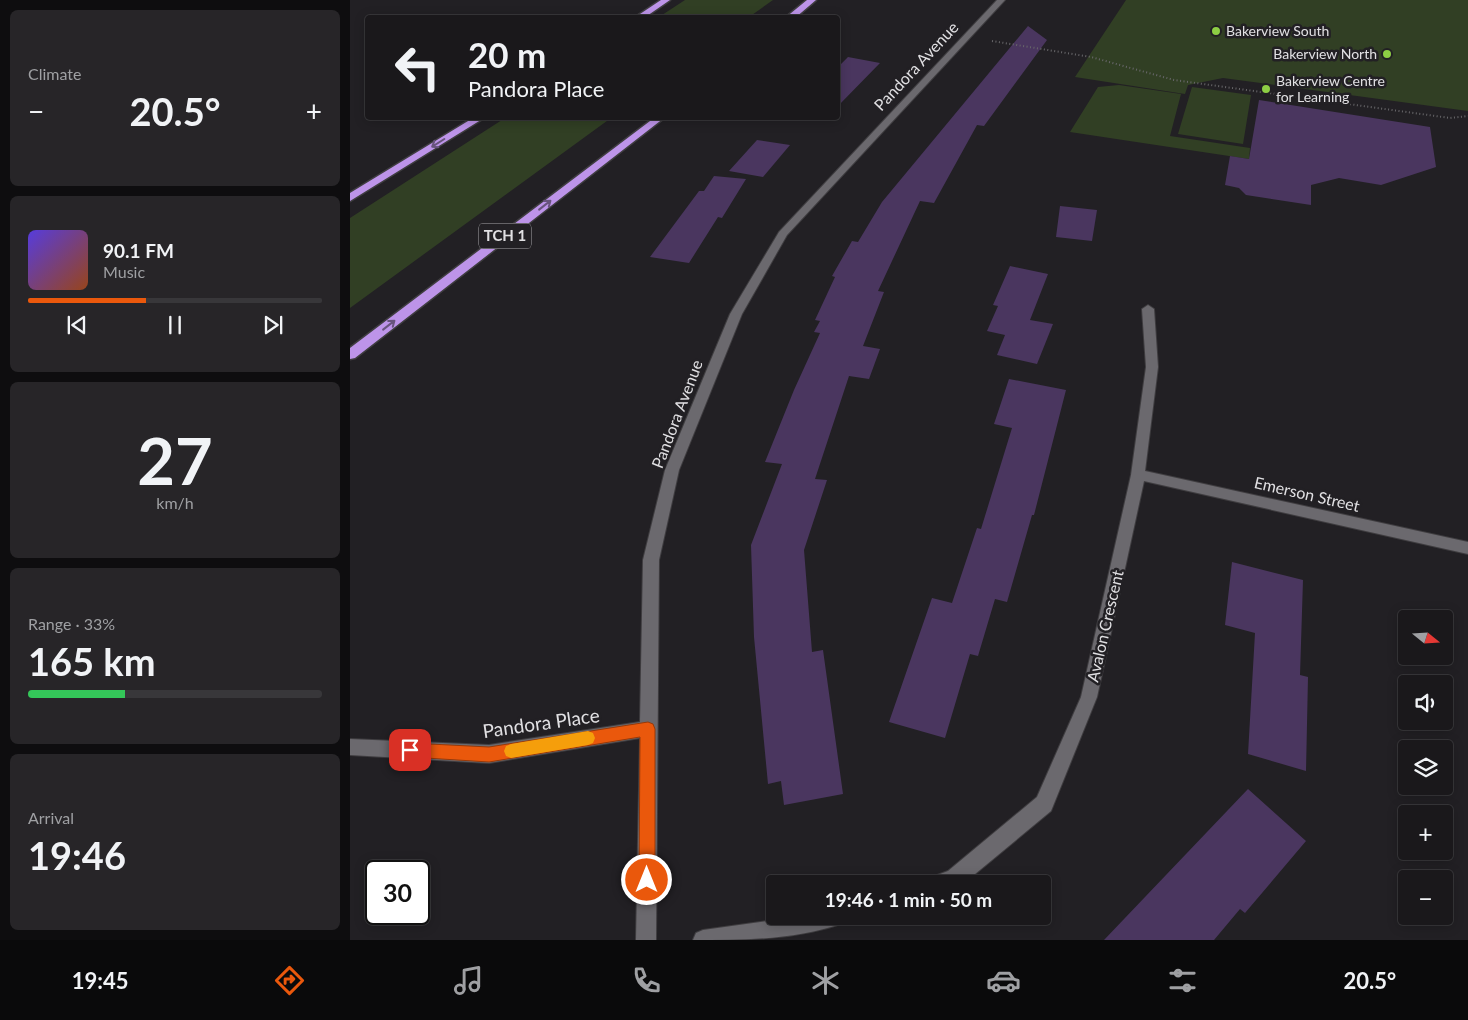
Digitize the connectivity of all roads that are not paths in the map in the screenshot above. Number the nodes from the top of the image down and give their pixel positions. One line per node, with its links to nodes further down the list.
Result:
1 (666, 0): 4 (highway)
2 (812, 0): 5 (highway)
3 (1001, 0): 13 (street, Pandora Avenue)
4 (643, 15)
5 (794, 15)
6 (476, 120): 8 (highway, one-way to 8)
7 (656, 120): 10 (highway, TCH 1, one-way to 7)
8 (350, 198)
9 (1148, 309): 11 (street, Avalon Crescent)
10 (350, 355)
11 (1138, 475): 12 (street, Emerson Street); 15 (street, Avalon Crescent)
12 (1468, 548)
13 (648, 729): 14 (street, Pandora Place); 17 (street, Pandora Avenue)
14 (350, 747)
15 (959, 875)
16 (809, 925): 18 (street)
17 (646, 940)
18 (704, 940)

